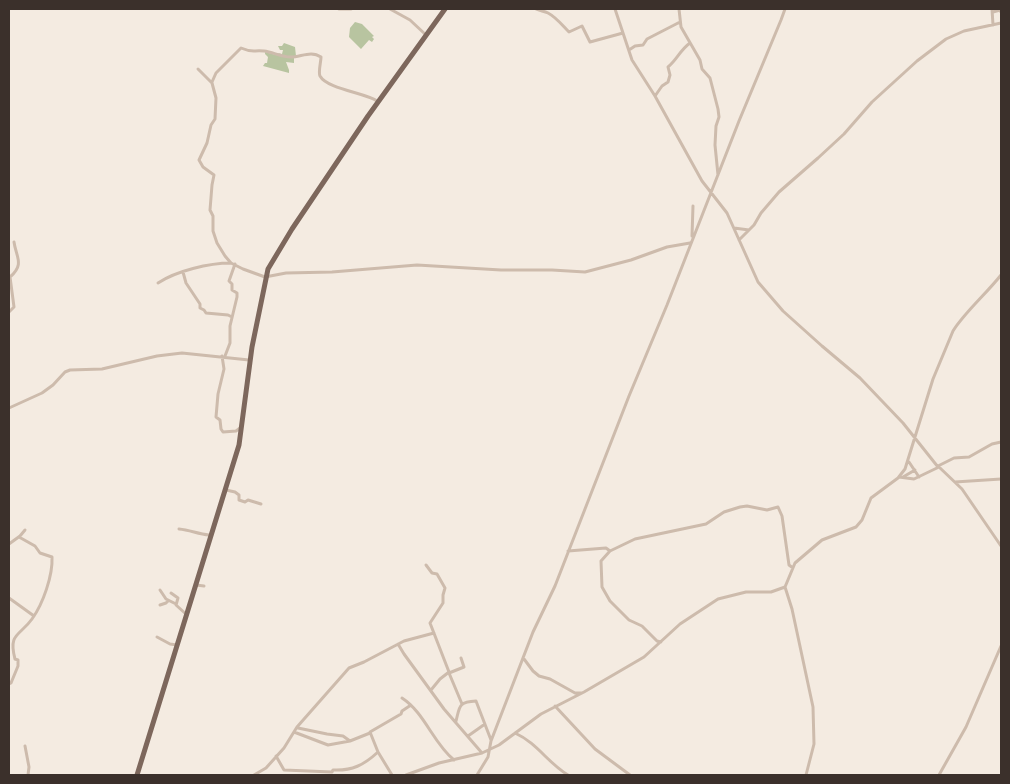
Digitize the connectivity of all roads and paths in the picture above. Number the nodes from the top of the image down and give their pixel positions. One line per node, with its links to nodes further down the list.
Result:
1 (340, 9): 2 (street)
2 (352, 9)
3 (390, 9): 17 (street)
4 (445, 9): 17 (main road)
5 (536, 9): 16 (street)
6 (615, 9): 16 (street)
7 (679, 9): 11 (street)
8 (785, 9): 26 (street)
9 (993, 10): 10 (street); 14 (street)
10 (1001, 12)
11 (681, 21): 13 (street); 15 (street)
12 (1001, 22): 14 (street)
13 (675, 25): 15 (street); 19 (street)
14 (993, 25): 30 (street)
15 (682, 27): 18 (street)
16 (623, 32): 19 (street)
17 (426, 35): 25 (main road)
18 (690, 43): 24 (street); 26 (street)
19 (629, 50): 24 (street)
20 (198, 69): 22 (street)
21 (214, 75): 22 (street); 23 (street); 25 (street)
22 (207, 77): 23 (street)
23 (212, 83): 34 (street)
24 (655, 96): 27 (street)
25 (378, 101): 37 (main road)
26 (718, 176): 27 (street)
27 (711, 192): 29 (street); 32 (street)
28 (693, 206): 32 (street)
29 (734, 228): 30 (street); 31 (street)
30 (749, 230): 31 (street)
31 (739, 240): 45 (street)
32 (691, 241): 37 (street); 62 (street)
33 (14, 242): 39 (street)
34 (233, 264): 35 (street); 37 (street); 40 (street)
35 (183, 272): 38 (street); 40 (street)
36 (1001, 275): 45 (street)
37 (265, 277): 42 (main road)
38 (158, 283)
39 (9, 312)
40 (232, 317): 41 (street)
41 (224, 356): 42 (street); 43 (street); 44 (street)
42 (250, 360): 44 (main road)
43 (9, 408)
44 (241, 425): 54 (main road)
45 (915, 437): 47 (street); 48 (street)
46 (1001, 442): 48 (street)
47 (909, 462): 49 (street); 50 (street)
48 (938, 466): 51 (street); 53 (street)
49 (915, 470): 50 (street); 51 (street)
50 (901, 477): 51 (street); 65 (street)
51 (919, 477)
52 (1001, 479): 53 (street)
53 (954, 482): 61 (street)
54 (226, 490): 55 (street); 58 (main road)
55 (261, 504)
56 (25, 530): 59 (street)
57 (179, 530): 58 (street)
58 (211, 532): 66 (main road)
59 (19, 537): 60 (street); 76 (street)
60 (9, 544)
61 (1001, 546)
62 (568, 550): 63 (street); 88 (street)
63 (610, 551): 65 (street); 81 (street)
64 (426, 565): 77 (street)
65 (793, 568): 68 (street)
66 (196, 585): 67 (street); 75 (main road)
67 (204, 586)
68 (785, 587): 81 (street); 120 (street)
69 (160, 590): 72 (street)
70 (172, 593): 74 (street)
71 (9, 598): 76 (street)
72 (168, 601): 73 (street); 74 (street)
73 (160, 604)
74 (176, 604): 75 (street)
75 (187, 615): 83 (main road)
76 (34, 616): 80 (street)
77 (434, 633): 82 (street); 89 (street)
78 (157, 637): 83 (street)
79 (9, 639): 80 (street)
80 (14, 640): 86 (street)
81 (661, 642): 92 (street)
82 (398, 644): 91 (street); 99 (street)
83 (178, 645): 113 (main road)
84 (1001, 646): 121 (street)
85 (9, 654): 86 (street)
86 (14, 656): 90 (street)
87 (462, 658): 89 (street)
88 (524, 659): 92 (street); 105 (street)
89 (449, 673): 91 (street); 94 (street)
90 (9, 682)
91 (431, 690): 97 (street)
92 (583, 693): 96 (street)
93 (402, 698): 95 (street)
94 (462, 704): 97 (street); 98 (street)
95 (412, 705): 102 (street); 111 (street)
96 (555, 706): 101 (street); 119 (street)
97 (456, 721): 103 (street)
98 (485, 724): 103 (street); 105 (street)
99 (297, 728): 100 (street); 104 (street)
100 (294, 732): 104 (street); 110 (street)
101 (515, 733): 107 (street); 118 (street)
102 (370, 734): 104 (street); 108 (street)
103 (468, 736): 109 (street)
104 (350, 741)
105 (491, 741): 107 (street)
106 (25, 746): 112 (street)
107 (488, 750): 109 (street); 117 (street)
108 (378, 752): 110 (street); 115 (street)
109 (482, 753): 111 (street)
110 (276, 756): 114 (street)
111 (454, 760): 116 (street)
112 (28, 775)
113 (137, 775)
114 (254, 775)
115 (392, 775)
116 (406, 775)
117 (477, 775)
118 (568, 775)
119 (630, 775)
120 (806, 775)
121 (939, 775)

